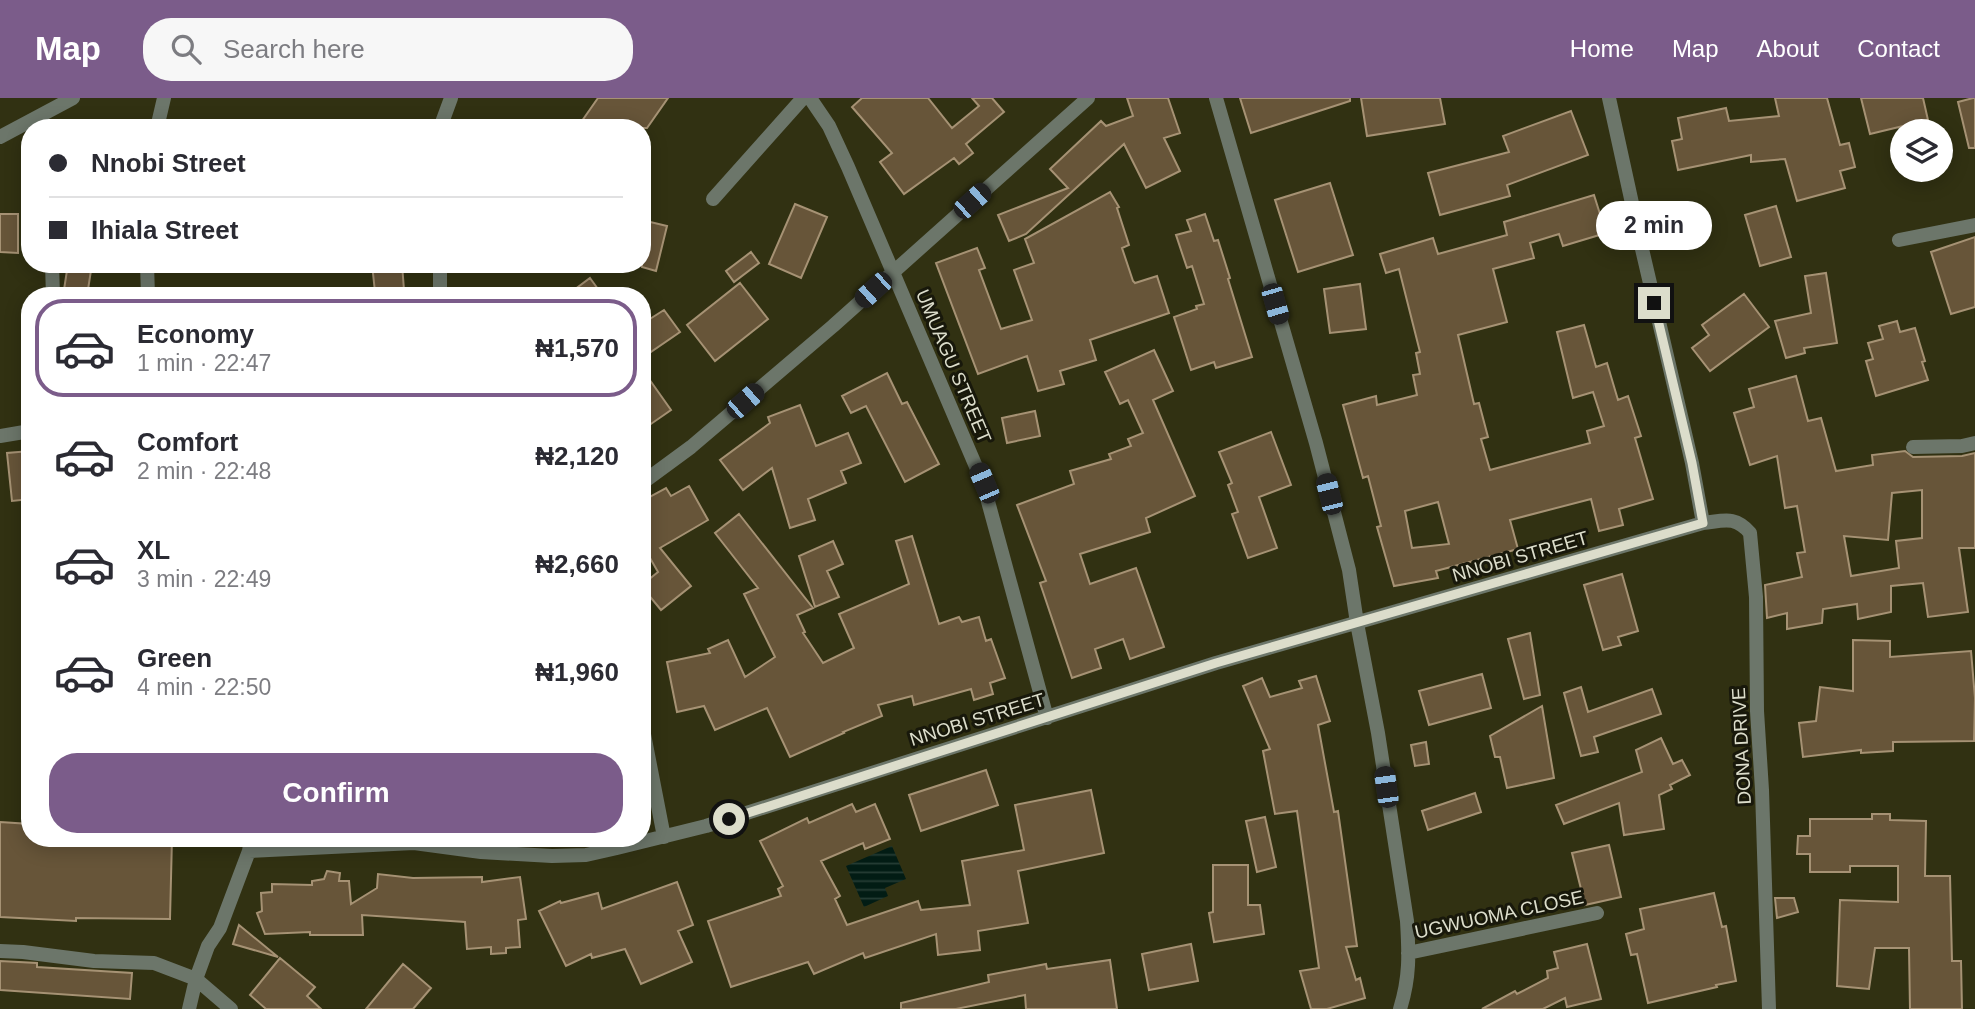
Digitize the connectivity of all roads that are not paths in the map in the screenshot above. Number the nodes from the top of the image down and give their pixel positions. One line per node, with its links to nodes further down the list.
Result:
1 (73, 98): 9 (street)
2 (164, 98): 10 (street)
3 (452, 98): 11 (street)
4 (803, 98): 14 (street)
5 (810, 98): 17 (street, UMUAGU STREET)
6 (1088, 98): 17 (street)
7 (1216, 98): 24 (street)
8 (1609, 98): 23 (street)
9 (34, 119)
10 (159, 119)
11 (444, 119)
12 (21, 126): 13 (street)
13 (0, 137)
14 (713, 199)
15 (1975, 226): 16 (street)
16 (1899, 240)
17 (894, 272): 22 (street); 25 (street, UMUAGU STREET)
18 (21, 432): 19 (street)
19 (0, 436)
20 (1975, 443): 21 (street)
21 (1913, 447)
22 (651, 476)
23 (1703, 523): 24 (street, NNOBI STREET); 39 (street, DONA DRIVE)
24 (1357, 624): 25 (street, NNOBI STREET); 34 (street)
25 (1046, 718): 27 (street, NNOBI STREET)
26 (651, 770): 27 (street)
27 (664, 837): 28 (street, NNOBI STREET)
28 (651, 840)
29 (249, 847): 35 (street)
30 (451, 847): 31 (street, NNOBI STREET)
31 (621, 847)
32 (1597, 913): 34 (street, UGWUOMA CLOSE)
33 (0, 951): 35 (street)
34 (1408, 953): 38 (street)
35 (195, 979): 36 (street); 37 (street)
36 (189, 1009)
37 (231, 1009)
38 (1400, 1009)
39 (1769, 1009)

